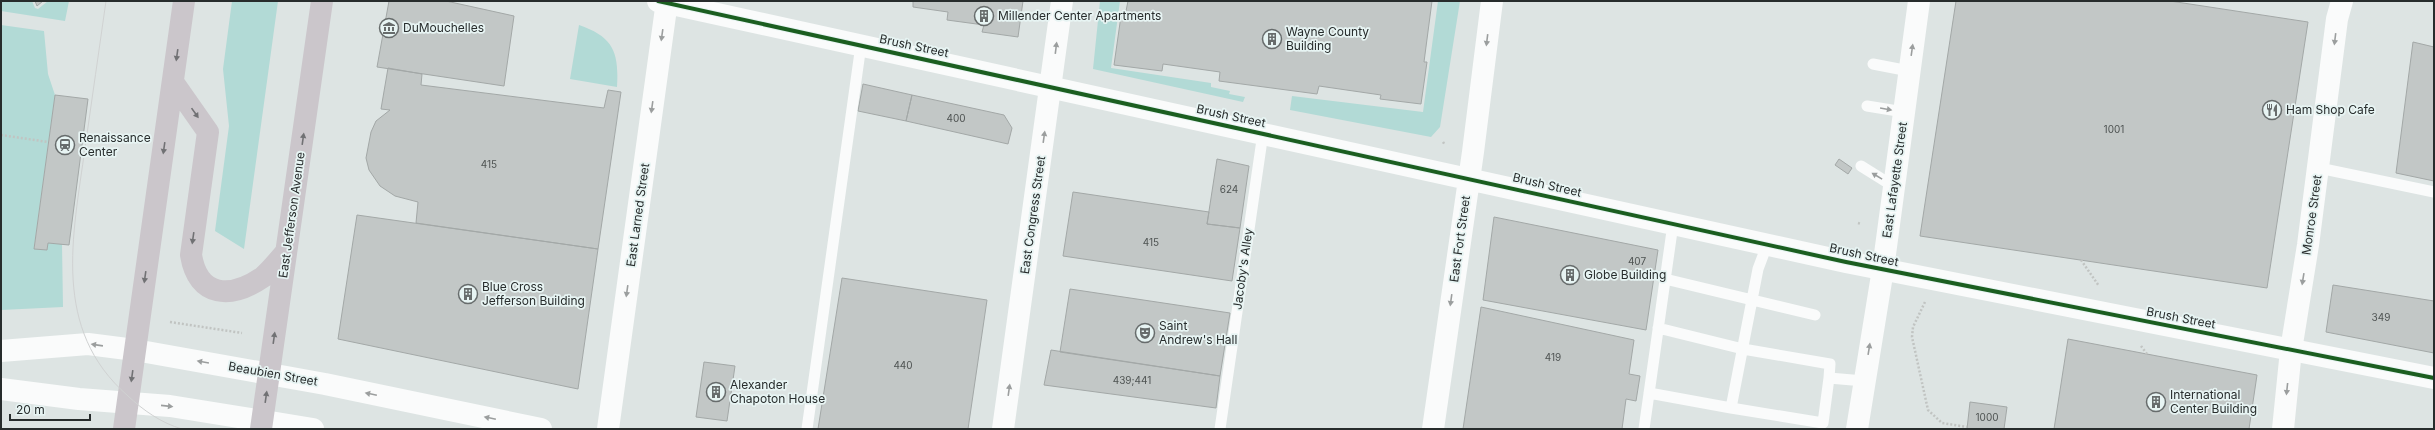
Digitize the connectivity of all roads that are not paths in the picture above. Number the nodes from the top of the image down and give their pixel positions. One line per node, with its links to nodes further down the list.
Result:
1 (184, 1): 11 (highway, one-way to 11)
2 (322, 1): 23 (highway, East Jefferson Avenue, one-way to 2)
3 (1062, 1): 12 (street, East Congress Street, one-way to 3)
4 (1492, 1): 18 (street, East Fort Street, one-way to 18)
5 (1919, 1): 10 (street, East Lafayette Street, one-way to 5)
6 (2342, 1): 17 (street, Monroe Street, one-way to 17)
7 (664, 2): 8 (street, Brush Street); 45 (street, East Larned Street, one-way to 45)
8 (861, 45): 12 (street, Brush Street); 46 (lane)
9 (1873, 64): 10 (lane)
10 (1909, 71): 14 (street, East Lafayette Street)
11 (173, 82): 23 (highway, one-way to 23); 30 (highway, one-way to 30)
12 (1050, 86): 15 (street, Brush Street); 47 (street, East Congress Street, one-way to 12)
13 (1867, 106): 14 (lane, one-way to 14)
14 (1904, 112): 19 (street, East Lafayette Street)
15 (1263, 133): 18 (street, Brush Street); 48 (lane, Jacoby's Alley)
16 (1861, 166): 19 (lane, one-way to 16)
17 (2319, 168): 20 (lane); 31 (street, Monroe Street, one-way to 31)
18 (1469, 178): 21 (street, Brush Street); 49 (street, East Fort Street, one-way to 49)
19 (1894, 186): 24 (street, East Lafayette Street)
20 (2434, 192)
21 (1673, 224): 22 (street, Brush Street); 25 (lane)
22 (1767, 245): 24 (street, Brush Street); 26 (lane)
23 (286, 252): 33 (highway, East Jefferson Avenue, one-way to 23)
24 (1883, 269): 31 (street, Brush Street); 36 (street, East Lafayette Street, one-way to 24)
25 (1665, 279): 26 (lane); 28 (lane)
26 (1752, 300): 27 (lane); 29 (lane)
27 (1815, 315)
28 (1658, 328): 29 (lane); 38 (lane)
29 (1743, 349): 34 (lane); 40 (lane)
30 (135, 350): 32 (street, Beaubien Street, one-way to 32); 33 (street, Beaubien Street, one-way to 30); 39 (highway, one-way to 39)
31 (2291, 350): 35 (street, Brush Street); 52 (street, Monroe Street, one-way to 52)
32 (1, 351)
33 (269, 374): 41 (highway, East Jefferson Avenue, one-way to 33); 44 (street, Beaubien Street, one-way to 33)
34 (1830, 378): 36 (lane); 40 (lane)
35 (2434, 378)
36 (1864, 381): 51 (street, East Lafayette Street)
37 (1, 389): 39 (street)
38 (1649, 393): 40 (lane); 50 (lane)
39 (128, 403): 41 (street, one-way to 41); 42 (highway)
40 (1731, 408)
41 (262, 425): 43 (street)
42 (124, 429)
43 (313, 429)
44 (542, 429)
45 (608, 429)
46 (807, 429)
47 (1003, 429)
48 (1220, 429)
49 (1432, 429)
50 (1644, 429)
51 (1857, 429)
52 (2283, 429)

